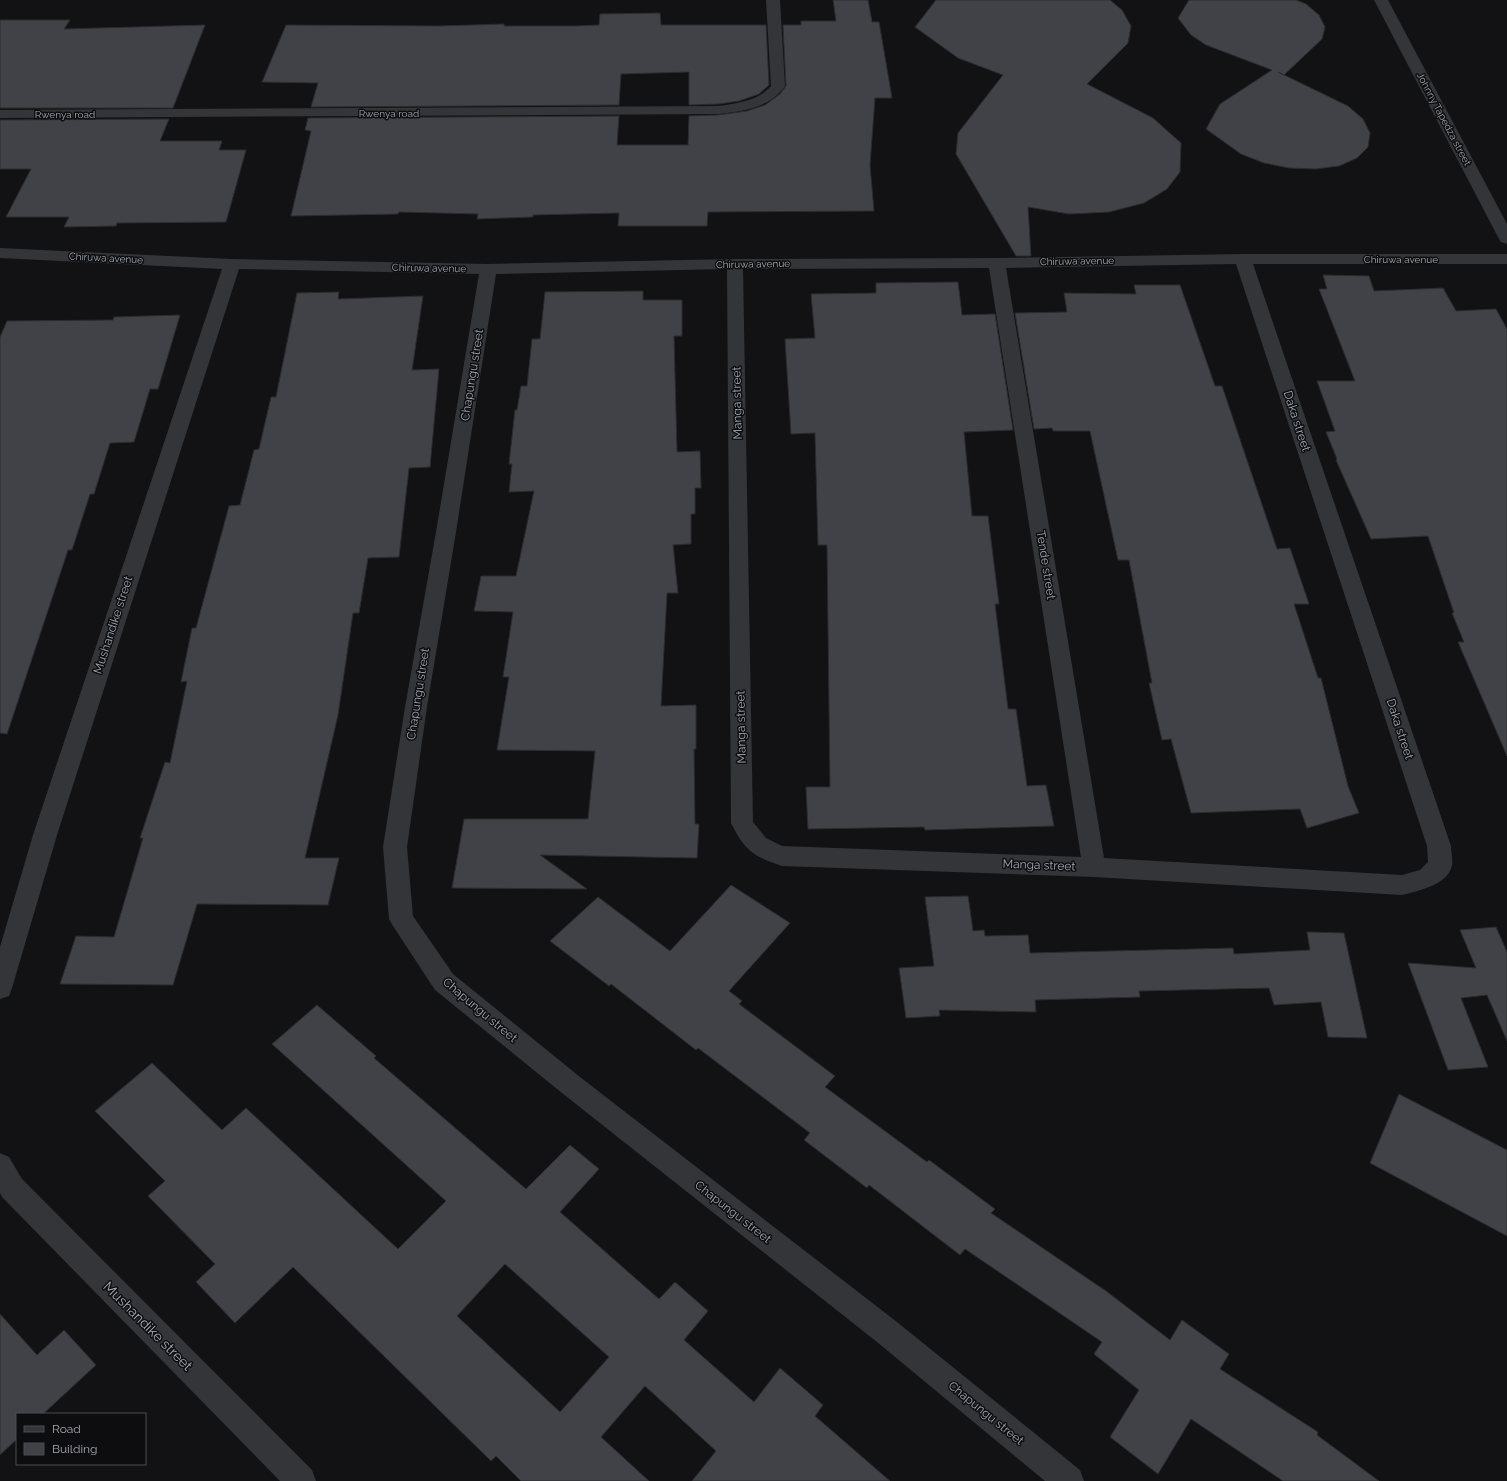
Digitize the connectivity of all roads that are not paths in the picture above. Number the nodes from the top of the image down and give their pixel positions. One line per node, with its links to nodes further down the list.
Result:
1 (773, 0): 3 (street, Rwenya road)
2 (1382, 0): 4 (street, Johnny Tapedza street)
3 (0, 114)
4 (1507, 239)
5 (0, 253): 9 (street, Chiruwa avenue)
6 (1243, 259): 7 (street, Chiruwa avenue); 8 (street, Chiruwa avenue); 12 (street, Daka street)
7 (1507, 259)
8 (997, 263): 10 (street, Chiruwa avenue); 12 (street, Tende street)
9 (232, 264): 11 (street, Chiruwa avenue); 13 (street, Mushandike street)
10 (735, 264): 11 (street, Chiruwa avenue); 12 (street, Manga street)
11 (488, 269): 16 (street, Chapungu street)
12 (1094, 867)
13 (0, 988)
14 (0, 1166): 15 (street, Mushandike street)
15 (301, 1481)
16 (1069, 1481)

